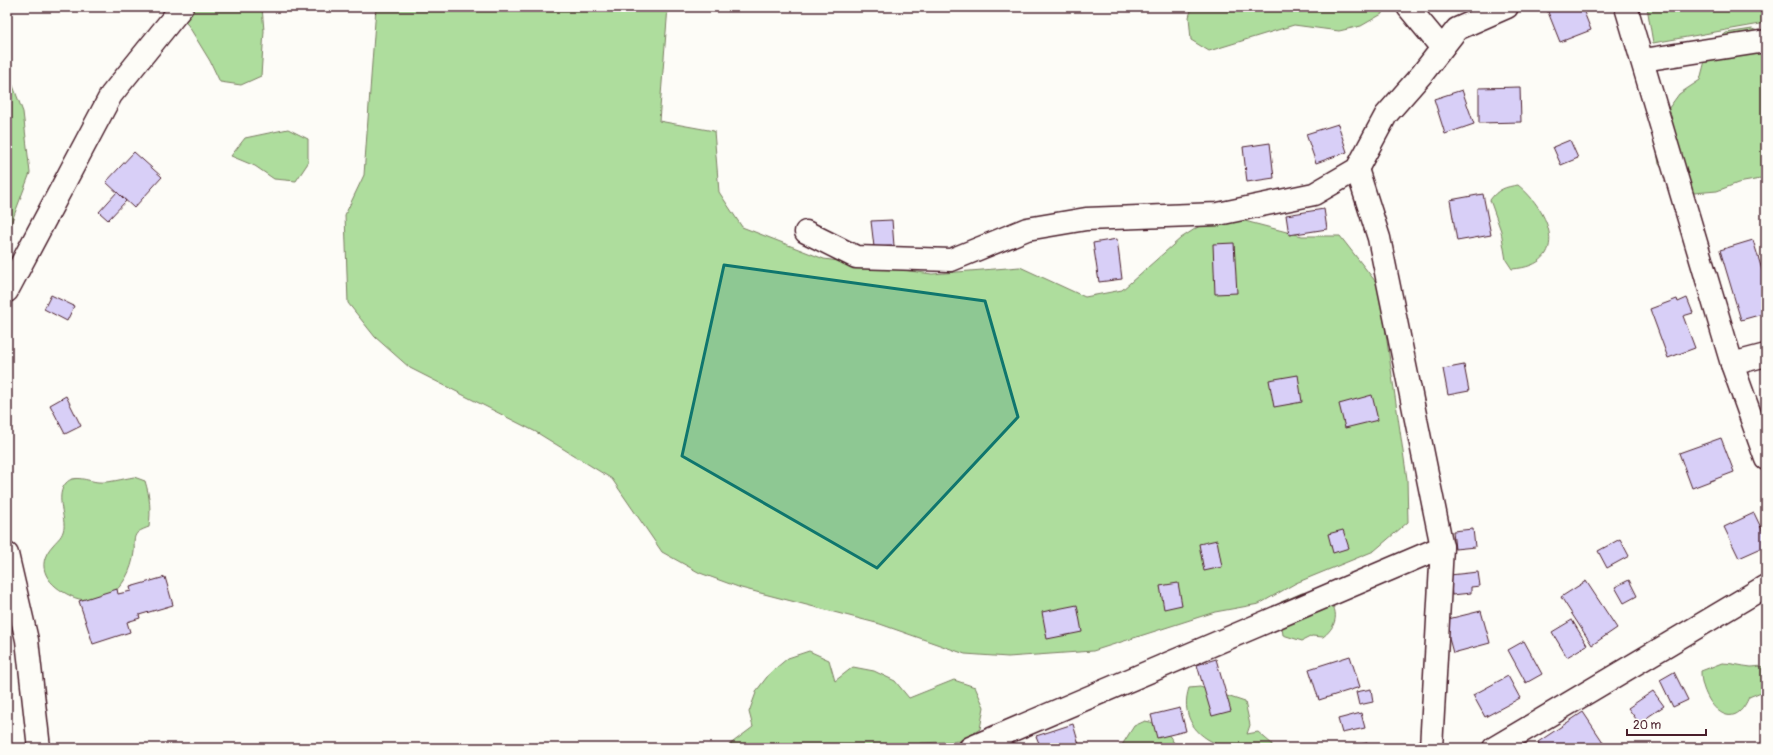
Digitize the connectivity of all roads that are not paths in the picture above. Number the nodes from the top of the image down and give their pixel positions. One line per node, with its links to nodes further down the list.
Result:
1 (182, 7): 10 (street)
2 (1408, 7): 6 (street)
3 (1507, 7): 6 (street)
4 (1626, 7): 7 (street)
5 (1766, 40): 7 (street)
6 (1442, 48): 8 (street)
7 (1643, 60): 12 (street)
8 (1357, 169): 9 (street); 14 (street)
9 (806, 232)
10 (7, 291)
11 (1766, 355): 12 (street)
12 (1732, 364): 13 (street)
13 (1766, 459)
14 (1442, 547): 17 (street); 19 (street)
15 (7, 554): 18 (street)
16 (1766, 586): 20 (street)
17 (982, 746)
18 (39, 748)
19 (1431, 748)
20 (1494, 748)

